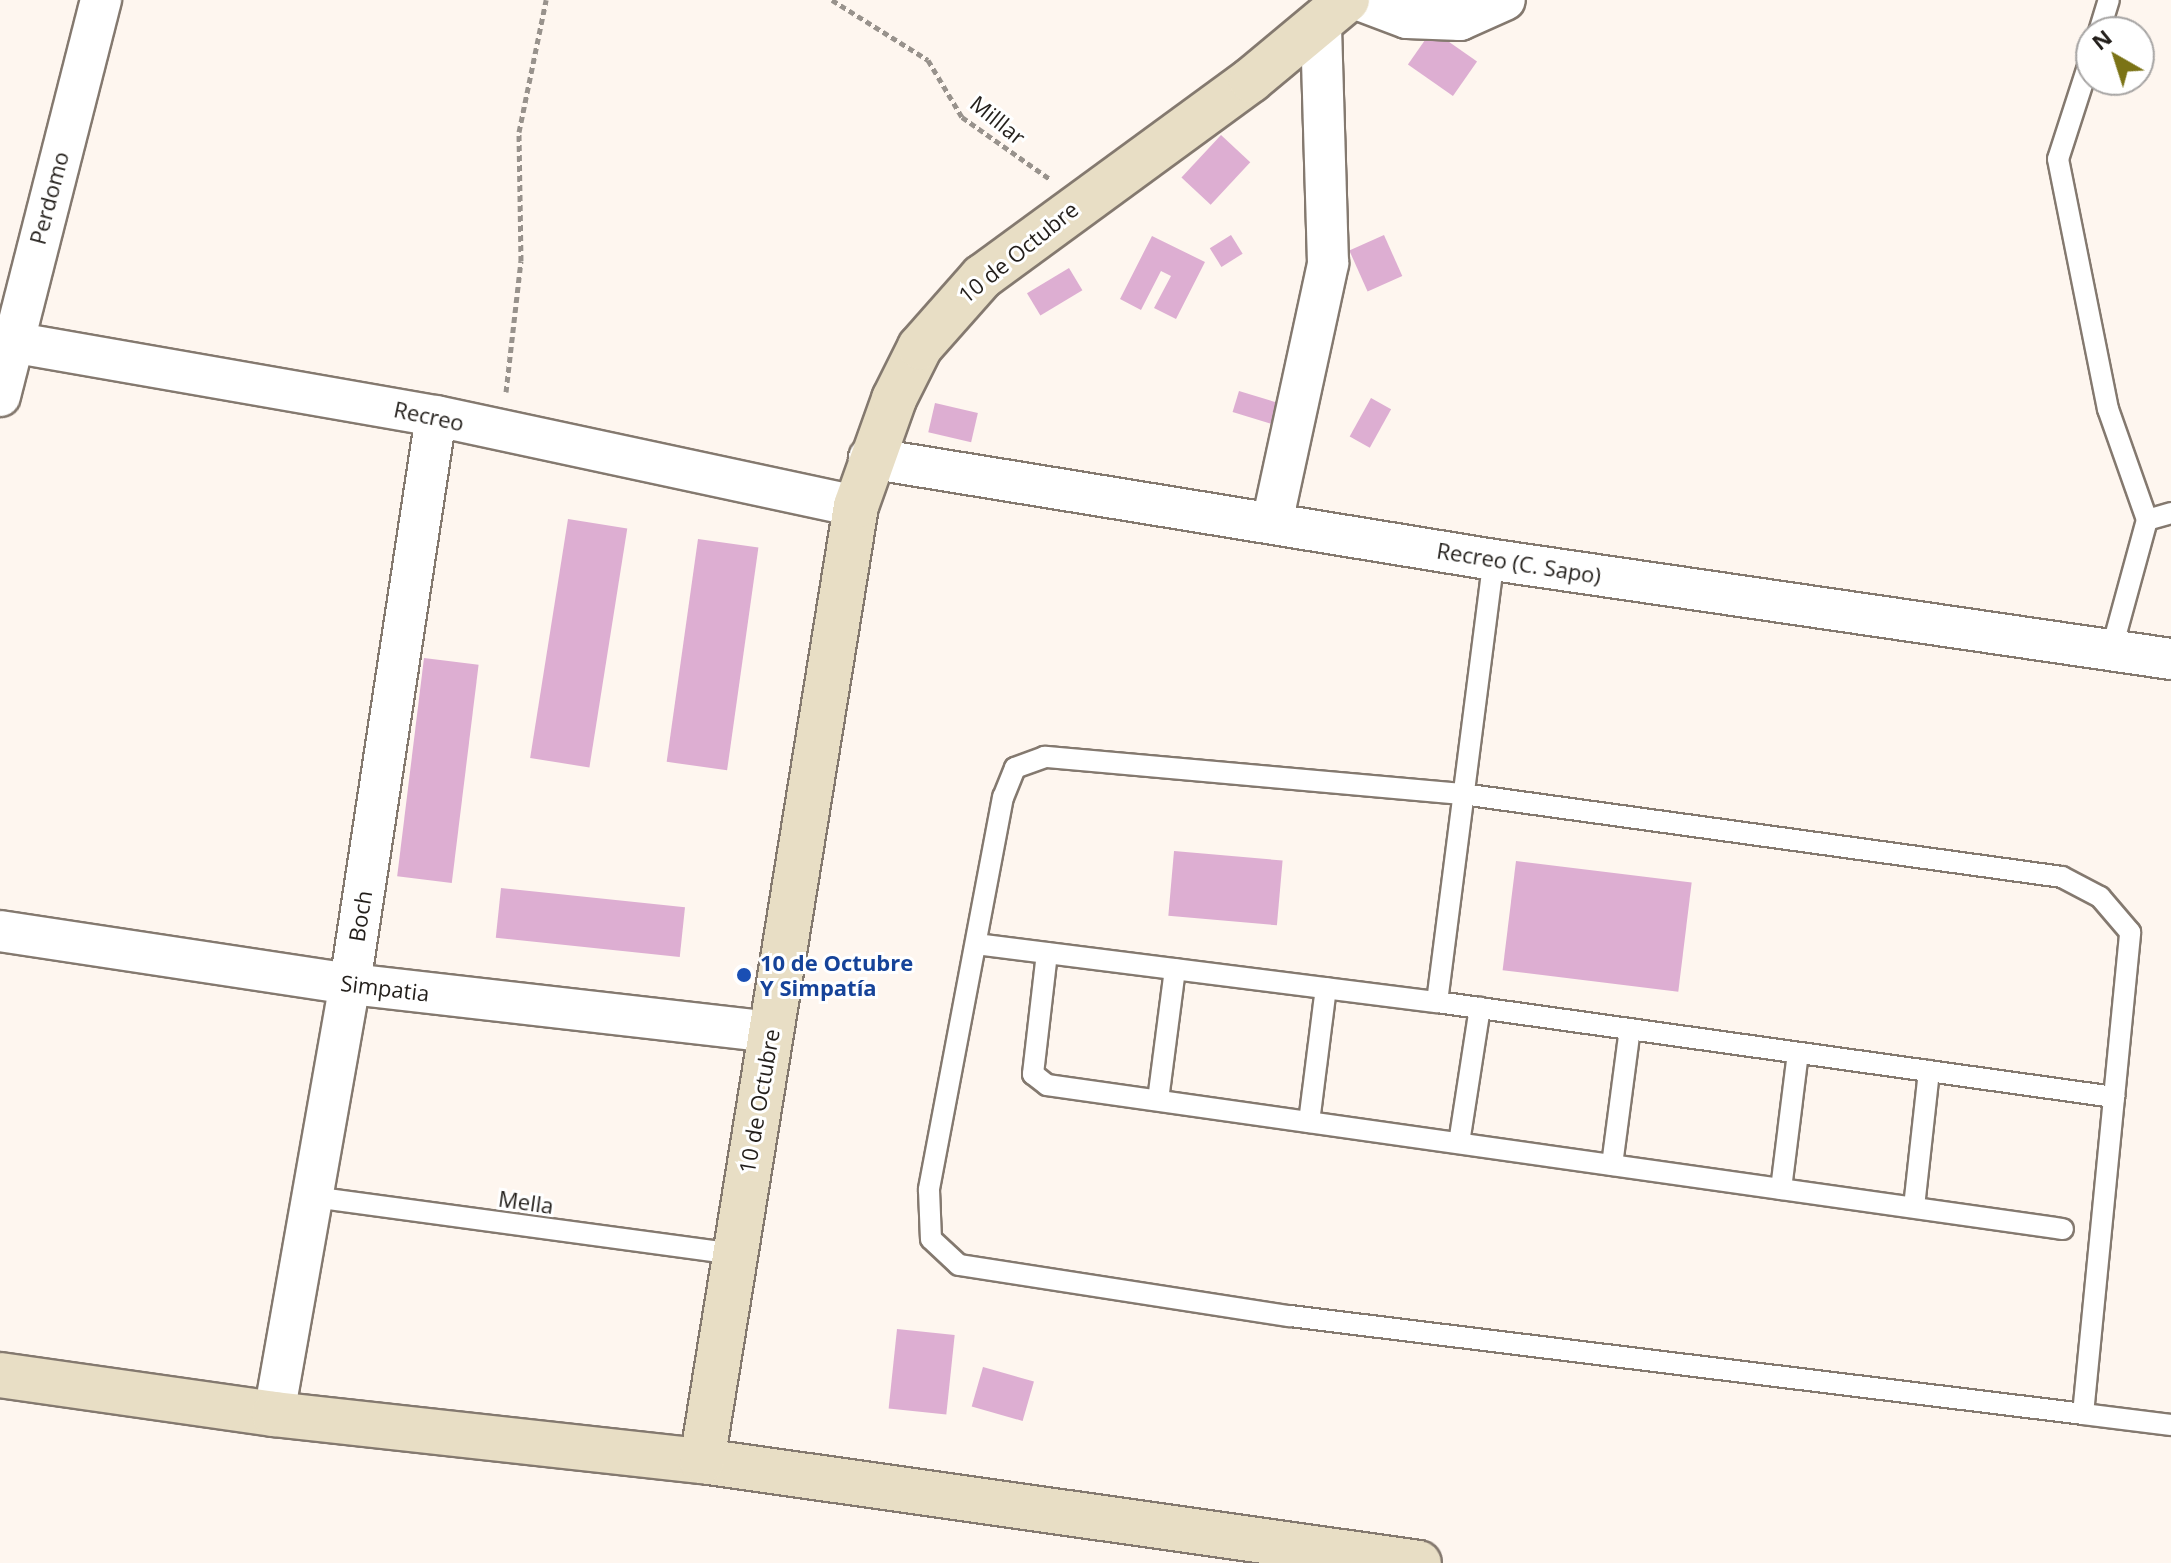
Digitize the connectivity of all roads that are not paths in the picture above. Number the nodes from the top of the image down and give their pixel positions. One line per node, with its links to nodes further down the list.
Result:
1 (101, 0): 6 (street, Perdomo)
2 (1359, 0): 3 (street)
3 (1505, 0)
4 (1334, 11): 9 (main road, 10 de Octubre); 13 (street)
5 (2078, 96): 12 (lane)
6 (5, 340): 7 (street, Perdomo); 8 (street, Recreo)
7 (0, 396)
8 (436, 416): 10 (street, Recreo); 22 (street, Boch)
9 (869, 458): 10 (main road, 10 de Octubre); 13 (street, Recreo (C. Sapo))
10 (856, 506): 27 (main road, 10 de Octubre)
11 (2171, 513): 12 (lane)
12 (2147, 520): 15 (lane)
13 (1272, 523): 14 (street, Recreo (C. Sapo))
14 (1494, 560): 15 (street, Recreo (C. Sapo)); 17 (lane)
15 (2112, 648): 16 (street, Recreo (C. Sapo))
16 (2171, 659)
17 (1462, 794): 19 (lane); 24 (lane); 30 (lane)
18 (0, 931): 22 (street, Simpatia)
19 (976, 944): 20 (lane); 42 (lane)
20 (1047, 953): 21 (lane); 31 (lane)
21 (1175, 969): 23 (lane); 31 (lane)
22 (350, 984): 27 (street, Simpatia); 36 (street, Boch)
23 (1326, 988): 24 (lane); 32 (lane)
24 (1437, 1002): 25 (lane)
25 (1480, 1008): 26 (lane); 33 (lane)
26 (1630, 1029): 28 (lane); 34 (lane)
27 (772, 1032): 39 (main road, 10 de Octubre)
28 (1798, 1053): 29 (lane); 35 (lane)
29 (1929, 1071): 30 (lane); 37 (lane)
30 (2114, 1097): 42 (lane)
31 (1158, 1100): 32 (lane)
32 (1309, 1122): 33 (lane)
33 (1459, 1143): 34 (lane)
34 (1612, 1165): 35 (lane)
35 (1781, 1189): 37 (lane)
36 (313, 1197): 39 (lane, Mella); 41 (street, Boch)
37 (1914, 1207): 38 (lane)
38 (2063, 1229)
39 (734, 1254): 44 (main road, 10 de Octubre)
40 (0, 1375): 41 (main road)
41 (274, 1414): 44 (main road)
42 (2083, 1414): 43 (lane)
43 (2171, 1425)
44 (702, 1461): 45 (main road)
45 (1419, 1563)

